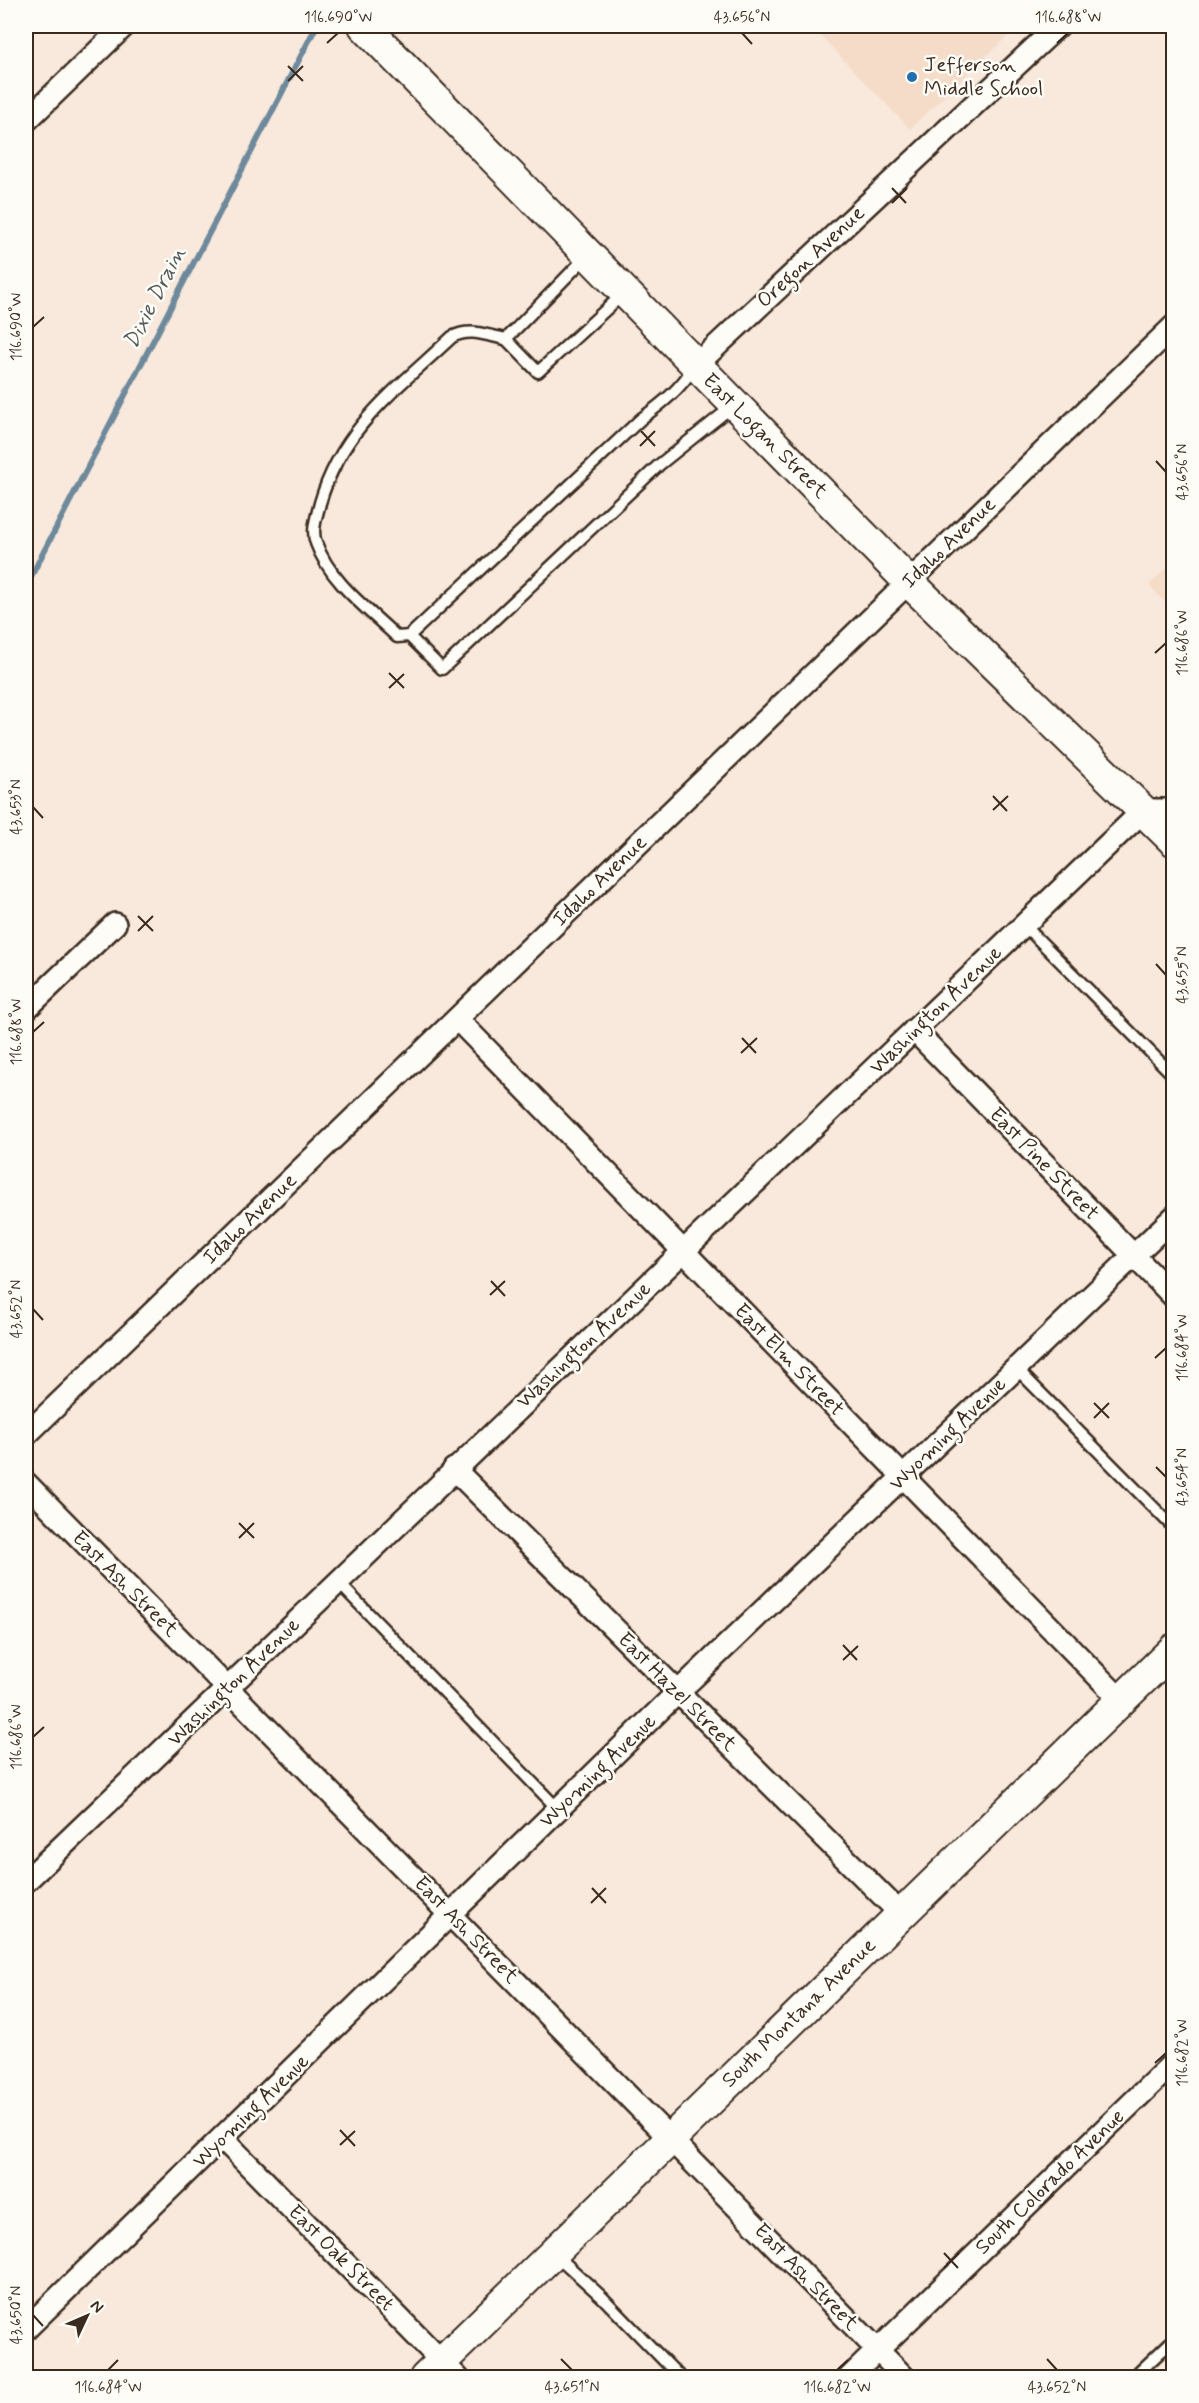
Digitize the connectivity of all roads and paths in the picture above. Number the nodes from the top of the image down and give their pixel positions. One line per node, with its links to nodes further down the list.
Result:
1 (124, 26): 4 (street)
2 (364, 26): 5 (street, East Logan Street)
3 (1058, 26): 9 (street, Oregon Avenue)
4 (26, 121)
5 (587, 256): 6 (street, East Logan Street); 8 (lane)
6 (624, 293): 8 (lane); 9 (street, East Logan Street)
7 (1173, 326): 11 (street, Idaho Avenue)
8 (506, 339): 12 (lane)
9 (695, 366): 10 (street, East Logan Street); 12 (lane)
10 (734, 405): 11 (street, East Logan Street); 12 (lane)
11 (909, 582): 13 (street, East Logan Street); 19 (street, Idaho Avenue)
12 (409, 636)
13 (1144, 810): 14 (street); 15 (street, East Logan Street); 17 (street, Washington Avenue)
14 (1173, 810)
15 (1173, 841)
16 (115, 924): 18 (street)
17 (1024, 925): 20 (street, Washington Avenue); 21 (lane)
18 (26, 1010)
19 (457, 1019): 23 (street, East Elm Street); 27 (street, Idaho Avenue)
20 (914, 1030): 23 (street, Washington Avenue); 24 (street, East Pine Street)
21 (1173, 1076)
22 (1173, 1216): 24 (street, Wyoming Avenue)
23 (683, 1251): 28 (street, Washington Avenue); 29 (street, East Elm Street)
24 (1133, 1256): 25 (street, East Pine Street); 26 (street, Wyoming Avenue)
25 (1173, 1297)
26 (1016, 1368): 29 (street, Wyoming Avenue); 31 (lane)
27 (26, 1435)
28 (454, 1469): 32 (street, Washington Avenue); 35 (street, East Hazel Street)
29 (902, 1478): 35 (street, Wyoming Avenue); 36 (street, East Elm Street)
30 (26, 1484): 34 (street, East Ash Street)
31 (1173, 1528)
32 (338, 1582): 34 (street, Washington Avenue); 37 (lane)
33 (1173, 1649): 36 (street, South Montana Avenue)
34 (229, 1688): 38 (street, Washington Avenue); 39 (street, East Ash Street)
35 (678, 1692): 37 (street, Wyoming Avenue); 40 (street, East Hazel Street)
36 (1121, 1700): 40 (street, South Montana Avenue)
37 (558, 1809): 39 (street, Wyoming Avenue)
38 (26, 1881)
39 (450, 1914): 42 (street, East Ash Street); 43 (street, Wyoming Avenue)
40 (901, 1914): 42 (street, South Montana Avenue)
41 (1173, 2062): 47 (street, South Colorado Avenue)
42 (671, 2138): 44 (street, South Montana Avenue); 47 (street, East Ash Street)
43 (223, 2139): 45 (street, Wyoming Avenue); 48 (street, East Oak Street)
44 (553, 2253): 48 (street, South Montana Avenue); 49 (lane)
45 (26, 2330)
46 (1173, 2339): 52 (lane)
47 (878, 2349): 50 (street, South Colorado Avenue); 51 (street, East Ash Street)
48 (442, 2372)
49 (681, 2378)
50 (849, 2378)
51 (905, 2378)
52 (1133, 2378)

